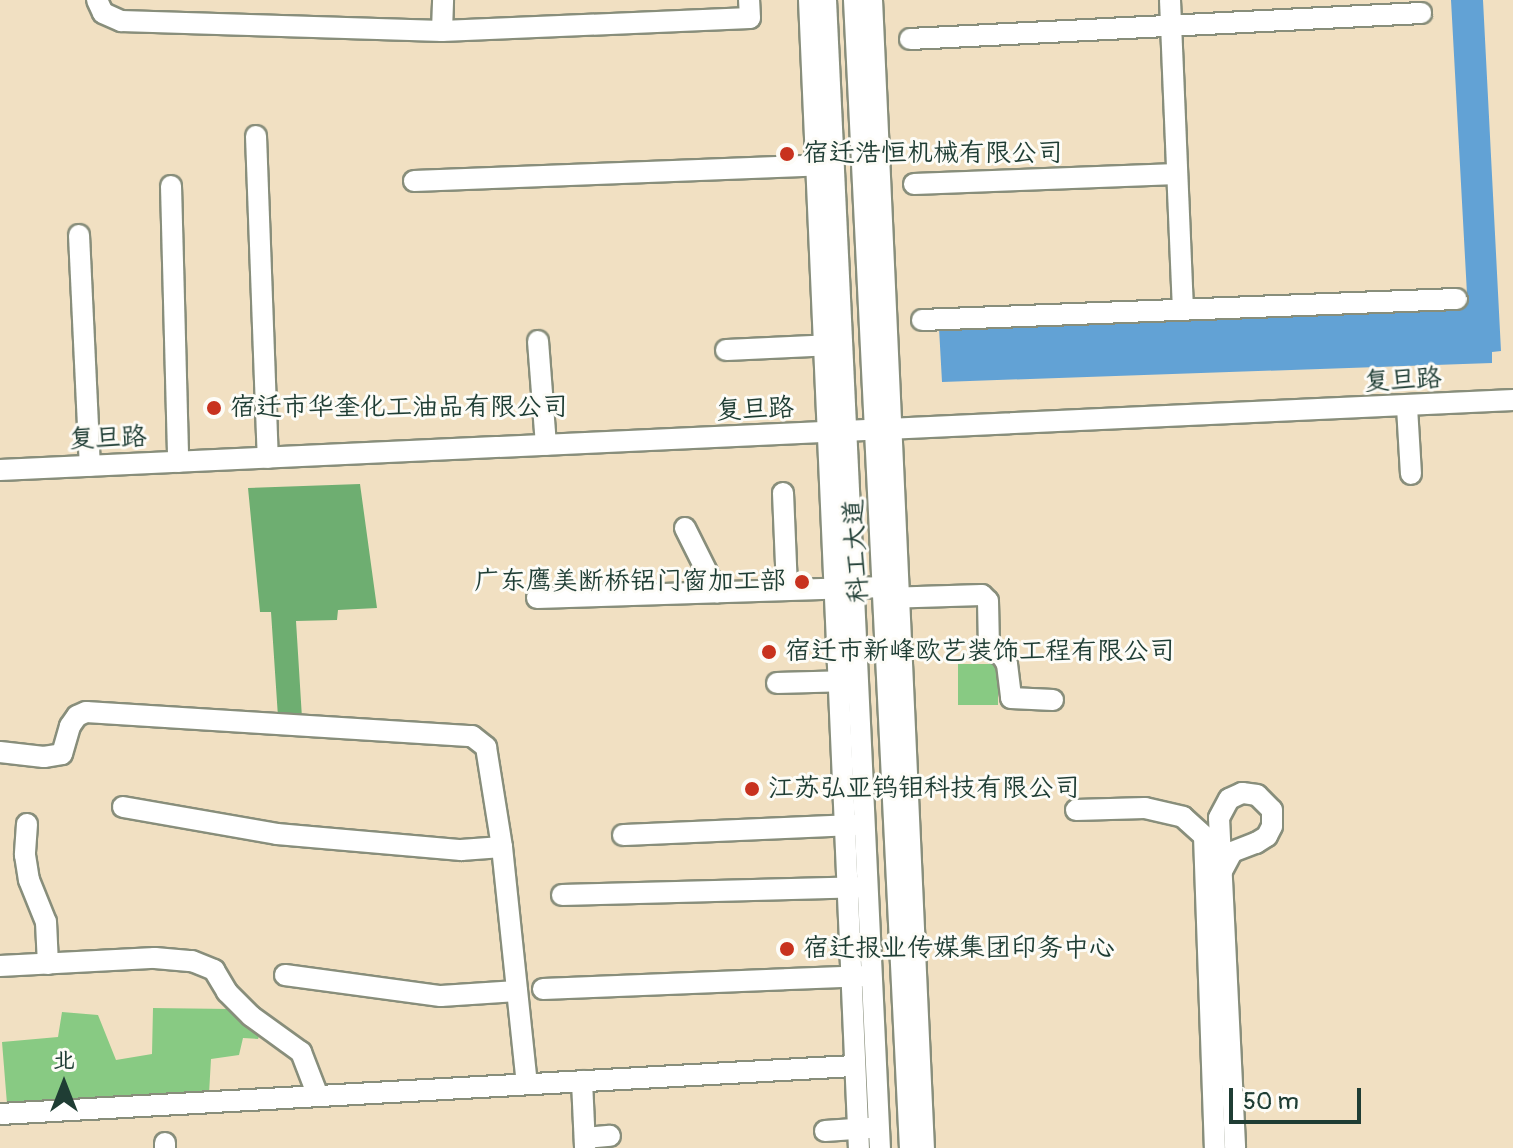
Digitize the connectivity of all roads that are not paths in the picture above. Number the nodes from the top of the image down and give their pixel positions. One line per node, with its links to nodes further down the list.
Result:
1 (97, 0): 11 (street)
2 (443, 0): 11 (street)
3 (749, 0): 11 (street)
4 (809, 0): 14 (street)
5 (826, 0): 14 (street, 科工大道)
6 (854, 0): 28 (street, 科工大道)
7 (872, 0): 28 (street)
8 (1170, 0): 10 (street)
9 (1421, 13): 10 (street)
10 (1171, 26): 12 (street); 15 (street)
11 (442, 31)
12 (910, 39)
13 (256, 136): 31 (street)
14 (825, 165): 16 (street); 24 (street, 科工大道)
15 (1177, 174): 17 (street); 21 (street)
16 (414, 181)
17 (914, 184)
18 (171, 186): 32 (street)
19 (79, 235): 33 (street)
20 (1457, 299): 21 (street)
21 (1183, 309): 22 (street)
22 (922, 320)
23 (538, 341): 30 (street)
24 (832, 345): 25 (street); 29 (street, 科工大道)
25 (726, 350)
26 (1513, 400): 27 (street, 复旦路)
27 (1407, 407): 28 (street, 复旦路); 35 (street)
28 (885, 430): 29 (street, 复旦路); 41 (street, 科工大道)
29 (836, 433): 30 (street, 复旦路); 40 (street, 科工大道); 42 (street)
30 (546, 445): 31 (street, 复旦路)
31 (268, 458): 32 (street, 复旦路)
32 (178, 462): 33 (street, 复旦路)
33 (90, 466): 34 (street, 复旦路)
34 (0, 470)
35 (1411, 474)
36 (783, 493): 38 (street)
37 (685, 528): 39 (street)
38 (787, 590): 39 (street); 42 (street)
39 (717, 592): 43 (street)
40 (854, 594): 41 (street); 42 (street); 44 (street, 科工大道)
41 (890, 594): 47 (street); 79 (street, 科工大道); 80 (street)
42 (833, 595): 45 (street)
43 (537, 598)
44 (858, 680): 45 (street); 53 (street, 科工大道)
45 (837, 681): 46 (street); 54 (street)
46 (777, 683)
47 (1053, 700)
48 (0, 752): 57 (street)
49 (123, 807): 57 (street)
50 (1076, 810): 56 (street)
51 (1219, 818): 56 (street); 58 (street); 58 (street)
52 (27, 824): 62 (street)
53 (865, 825): 54 (street); 60 (street, 科工大道)
54 (843, 826): 55 (street); 59 (street)
55 (623, 835)
56 (1204, 836): 58 (street)
57 (502, 847): 68 (street)
58 (1214, 872): 81 (street); 82 (street)
59 (846, 887): 60 (street); 61 (street); 65 (street)
60 (868, 887): 66 (street, 科工大道)
61 (562, 895)
62 (48, 964): 63 (street); 72 (street)
63 (0, 966)
64 (285, 975): 68 (street)
65 (850, 976): 66 (street); 67 (street); 69 (street)
66 (872, 976): 77 (street, 科工大道)
67 (543, 989)
68 (517, 991): 71 (street)
69 (854, 1066): 70 (street); 76 (street)
70 (582, 1081): 71 (street); 78 (street)
71 (527, 1084): 72 (street)
72 (318, 1096): 73 (street)
73 (0, 1114)
74 (825, 1131): 76 (street)
75 (610, 1136): 78 (street)
76 (859, 1138): 77 (street)
77 (880, 1138)
78 (585, 1143)
79 (910, 1148)
80 (924, 1148)
81 (1215, 1148)
82 (1235, 1148)

